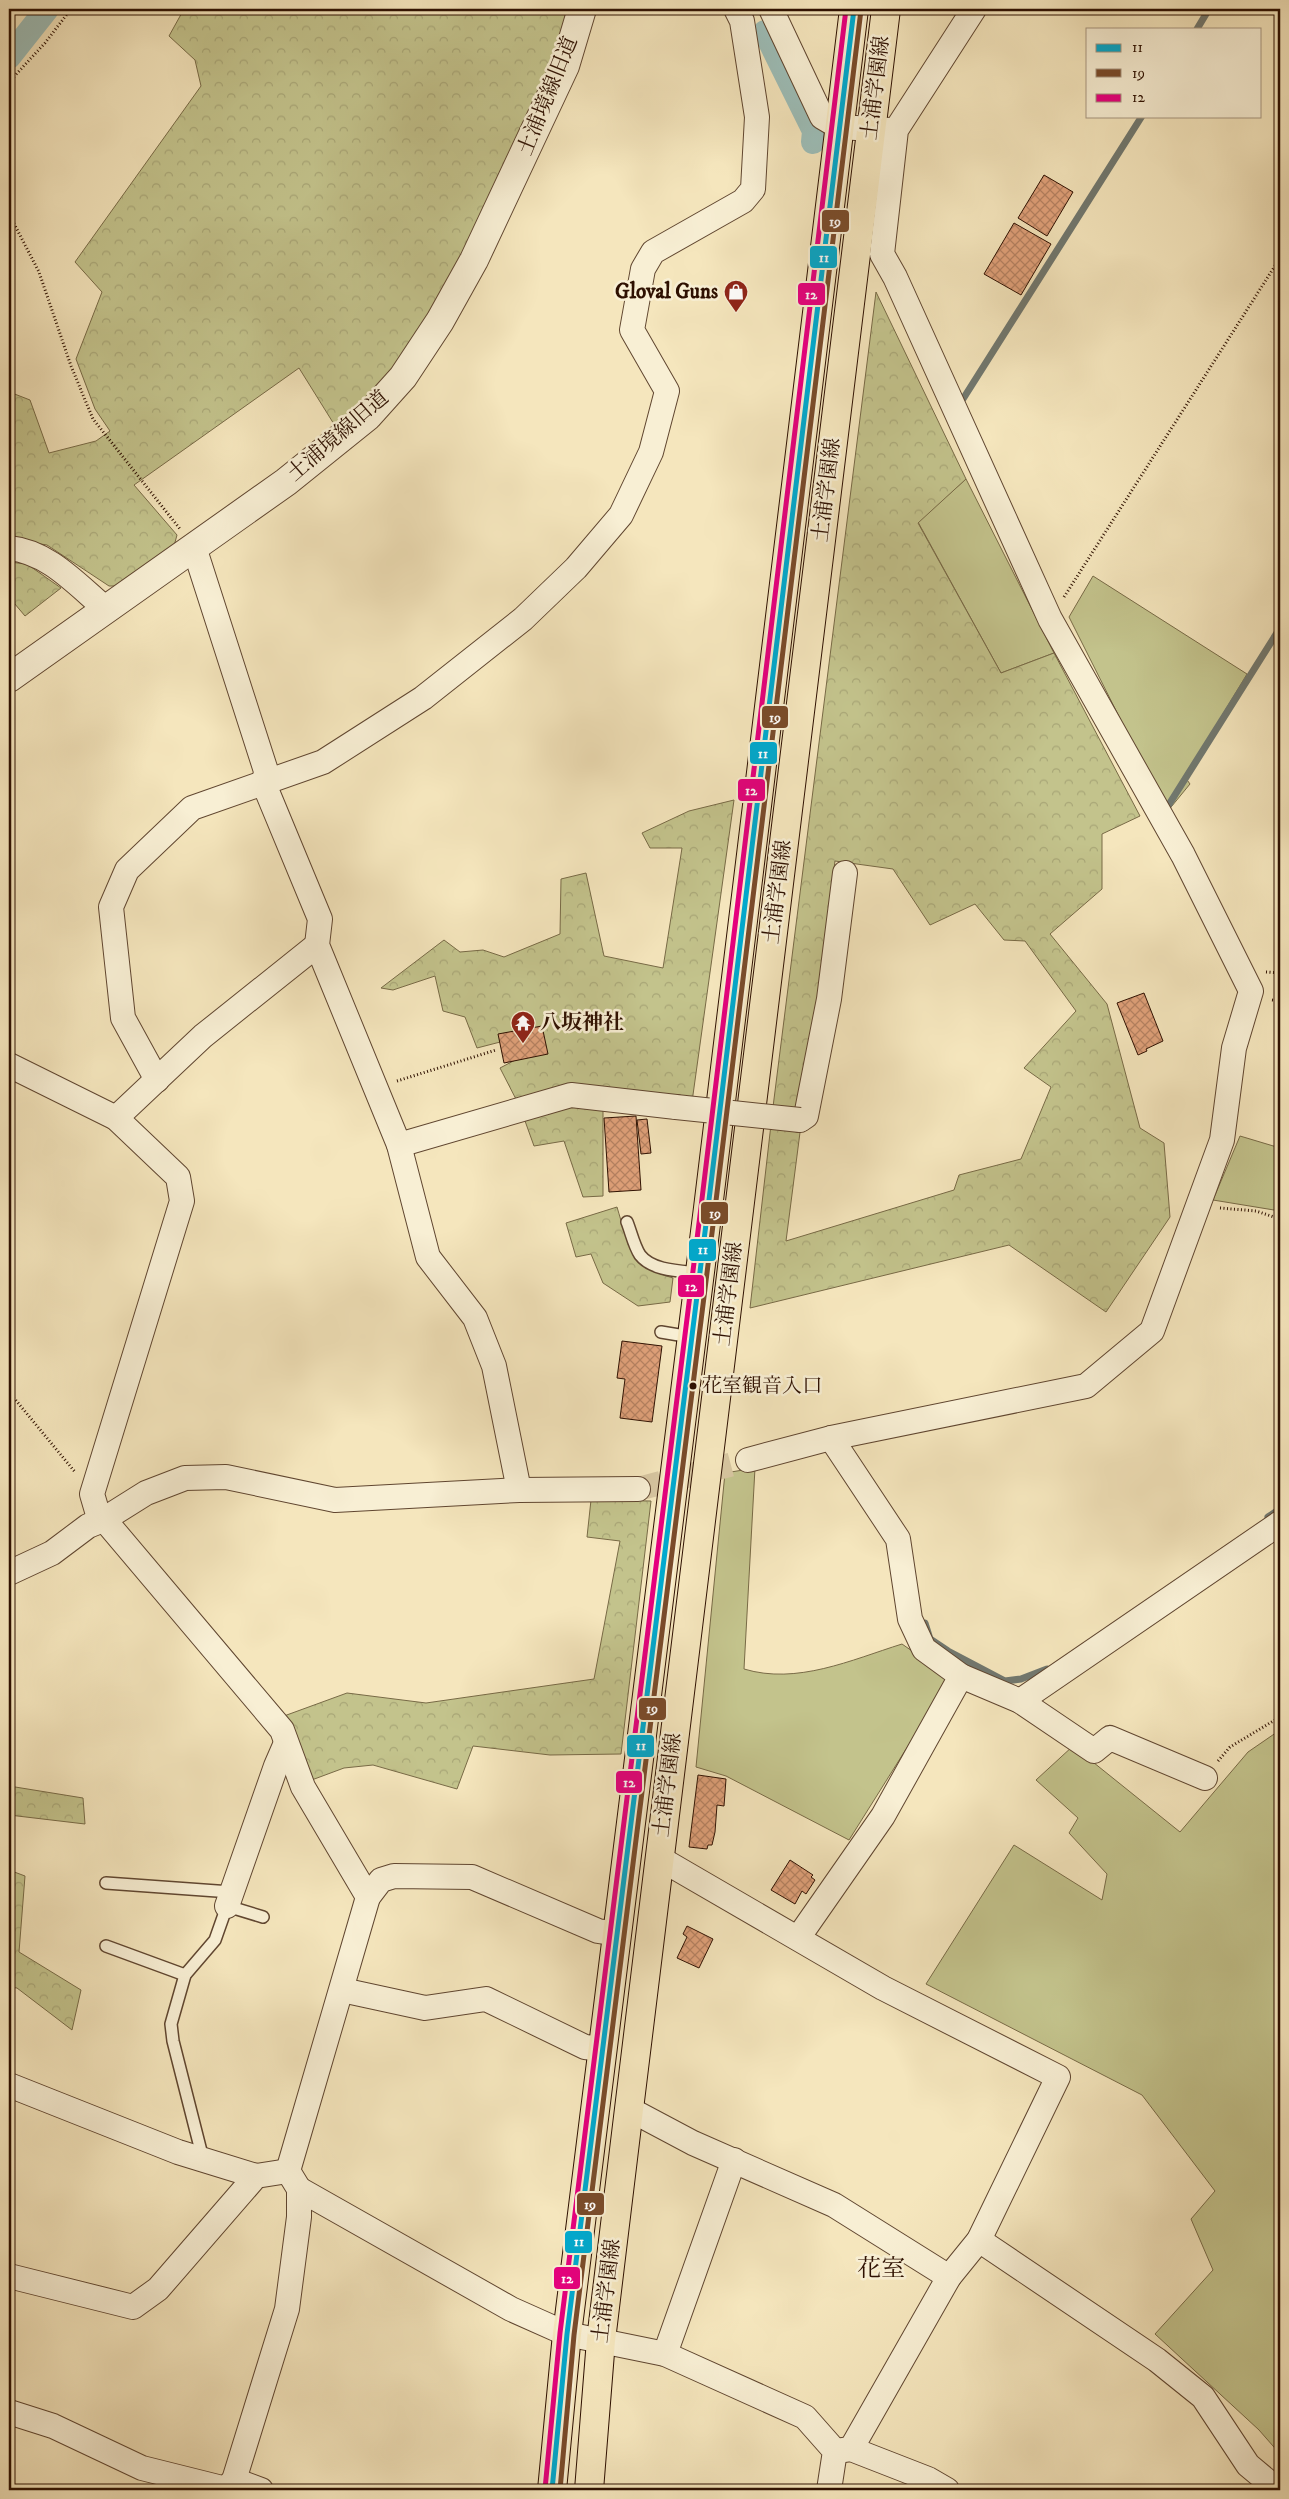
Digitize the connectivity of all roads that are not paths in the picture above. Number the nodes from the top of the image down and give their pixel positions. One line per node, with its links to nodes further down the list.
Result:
1 (582, 9): 12 (street, 土浦境線旧道)
2 (770, 9): 6 (street); 7 (street)
3 (854, 9): 7 (main road, 土浦学園線)
4 (886, 9): 8 (main road, 土浦学園線)
5 (974, 9): 8 (street)
6 (739, 15): 16 (street)
7 (839, 127): 8 (street); 9 (main road, 土浦学園線)
8 (884, 130): 10 (main road, 土浦学園線); 11 (street)
9 (826, 238): 10 (street); 24 (main road, 土浦学園線)
10 (857, 243): 11 (street); 27 (main road, 土浦学園線)
11 (882, 254): 28 (street)
12 (194, 547): 14 (street, 土浦境線旧道); 16 (street)
13 (9, 548): 14 (street)
14 (106, 609): 15 (street, 土浦境線旧道)
15 (9, 678)
16 (264, 784): 18 (street); 20 (street)
17 (845, 873): 22 (street, bridge)
18 (318, 945): 20 (street); 22 (street)
19 (9, 1065): 21 (street)
20 (157, 1080): 21 (street)
21 (116, 1118): 32 (street)
22 (399, 1145): 31 (street)
23 (627, 1222): 24 (lane)
24 (700, 1273): 26 (main road, 土浦学園線)
25 (661, 1332): 26 (lane)
26 (691, 1337): 27 (street); 44 (main road, 土浦学園線)
27 (723, 1341): 39 (main road, 土浦学園線)
28 (831, 1438): 29 (street); 35 (street)
29 (748, 1460)
30 (638, 1489): 31 (street)
31 (520, 1490): 32 (street)
32 (103, 1520): 34 (street); 37 (street)
33 (1280, 1523): 36 (street)
34 (9, 1573)
35 (961, 1676): 36 (street); 45 (street)
36 (1020, 1701): 38 (street)
37 (286, 1743): 41 (street); 42 (street)
38 (1204, 1778)
39 (659, 1858): 45 (street); 51 (main road, 土浦学園線)
40 (106, 1883): 42 (lane)
41 (368, 1897): 44 (street); 48 (street)
42 (229, 1899): 43 (lane); 47 (lane)
43 (263, 1918)
44 (618, 1934): 49 (main road, 土浦学園線)
45 (798, 1938): 56 (street)
46 (106, 1946): 47 (lane)
47 (185, 1975): 52 (lane)
48 (342, 1990): 49 (street); 55 (street)
49 (602, 2049): 59 (main road, 土浦学園線)
50 (9, 2085): 52 (street)
51 (629, 2109): 53 (street); 60 (main road, 土浦学園線)
52 (203, 2160): 54 (street)
53 (734, 2160): 58 (street); 61 (street)
54 (256, 2176): 55 (street); 57 (street)
55 (293, 2180): 59 (street); 64 (street)
56 (979, 2240): 58 (street); 70 (street)
57 (9, 2276)
58 (949, 2277): 63 (street)
59 (567, 2334): 60 (street); 66 (main road, 土浦学園線)
60 (601, 2340): 61 (street); 67 (main road, 土浦学園線)
61 (664, 2354): 63 (street)
62 (9, 2412): 64 (street)
63 (843, 2450): 68 (street); 69 (street)
64 (229, 2486): 65 (street)
65 (261, 2490)
66 (552, 2490)
67 (589, 2490)
68 (829, 2490)
69 (947, 2490)
70 (1278, 2490)

